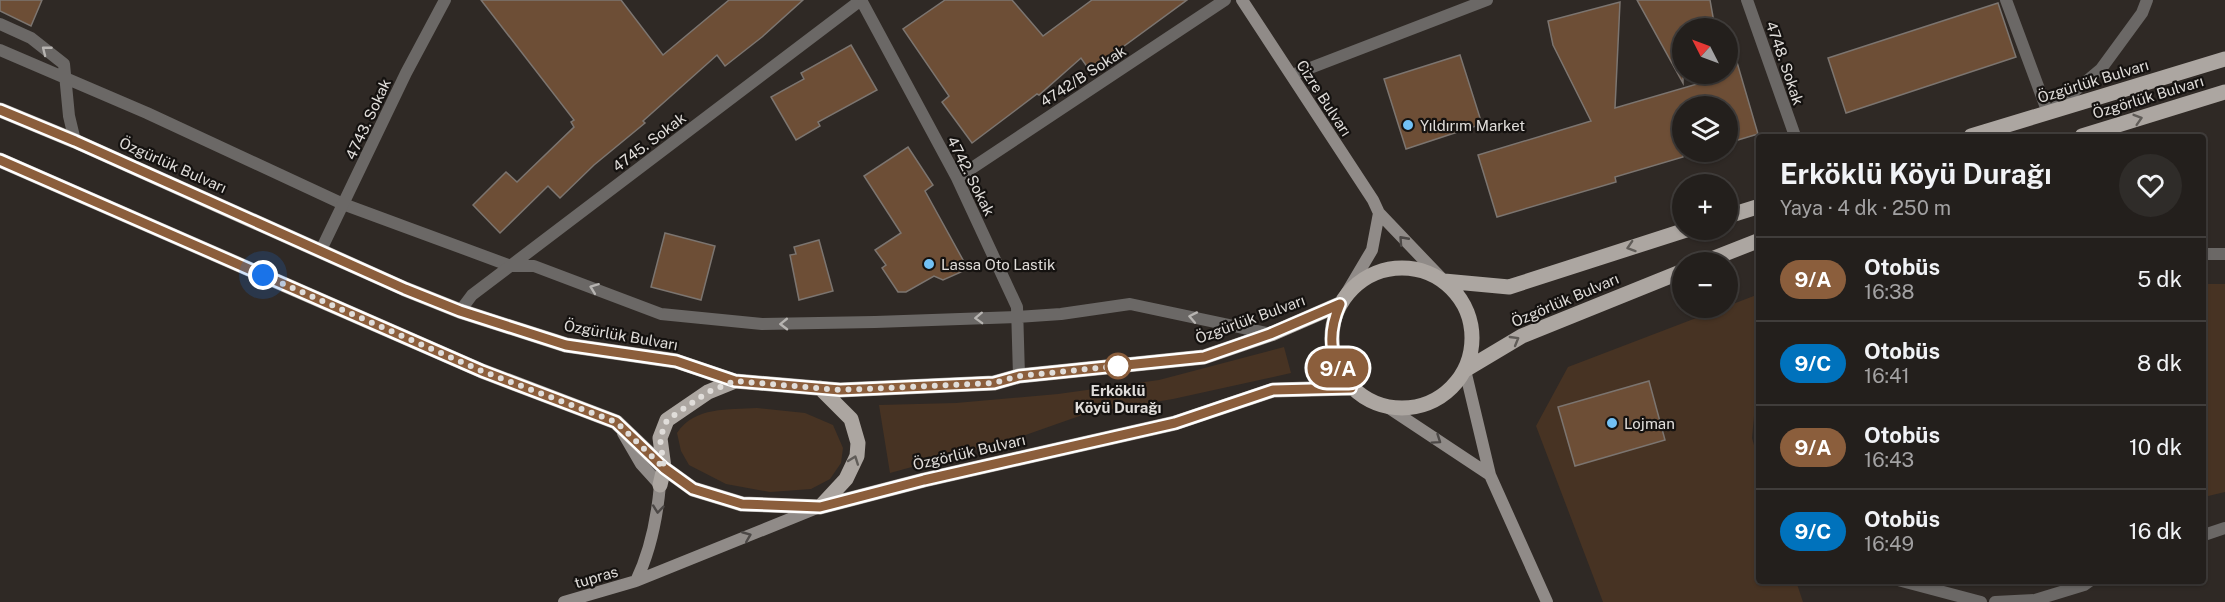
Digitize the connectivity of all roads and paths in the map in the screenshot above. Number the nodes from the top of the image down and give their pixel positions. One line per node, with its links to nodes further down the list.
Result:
1 (445, 0): 23 (street, 4743. Sokak)
2 (861, 0): 22 (street, 4742. Sokak); 33 (street, 4745. Sokak)
3 (1226, 0): 22 (street, 4742/B Sokak)
4 (1242, 0): 12 (street, Cizre Bulvarı)
5 (1487, 0): 12 (street)
6 (1747, 0): 17 (street, 4748. Sokak)
7 (2006, 0): 16 (street)
8 (2147, 0): 16 (street)
9 (0, 24): 13 (street, one-way to 9)
10 (0, 50): 13 (street)
11 (2225, 59): 16 (main road, Özgürlük Bulvarı)
12 (1292, 75): 25 (street, Cizre Bulvarı)
13 (65, 78): 20 (street); 23 (street)
14 (2225, 92): 19 (main road, Özgörlük Bulvarı, one-way to 14)
15 (0, 110): 20 (main road, Özgürlük Bulvarı)
16 (2048, 113): 18 (main road, Özgürlük Bulvarı)
17 (1793, 134)
18 (1978, 134)
19 (2088, 134)
20 (75, 141): 29 (main road, Özgürlük Bulvarı)
21 (0, 160): 46 (main road)
22 (957, 178): 38 (street, 4742. Sokak)
23 (344, 204): 29 (street, 4743. Sokak); 33 (street)
24 (1756, 207): 26 (main road)
25 (1379, 213): 35 (street, Cizre Bulvarı, one-way to 25); 36 (street)
26 (1738, 213)
27 (1672, 234): 35 (main road, one-way to 35)
28 (1756, 242): 30 (main road)
29 (320, 252): 37 (main road, Özgürlük Bulvarı)
30 (1729, 252)
31 (2206, 254): 32 (street)
32 (2225, 254)
33 (511, 266): 37 (street, 4745. Sokak); 38 (street, one-way to 33)
34 (1672, 275): 40 (main road, Özgörlük Bulvarı, one-way to 34)
35 (1444, 281): 36 (main road); 40 (main road)
36 (1340, 304): 39 (main road, Özgürlük Bulvarı); 44 (main road)
37 (460, 311): 42 (main road, Özgürlük Bulvarı)
38 (1017, 317): 39 (street, one-way to 38); 41 (street, 4742. Sokak)
39 (1270, 334): 41 (main road, Özgürlük Bulvarı)
40 (1464, 370): 45 (main road); 48 (street)
41 (1019, 376): 43 (main road, Özgürlük Bulvarı)
42 (735, 381): 43 (main road, Özgürlük Bulvarı); 47 (main road)
43 (820, 388): 50 (main road, one-way to 43)
44 (1351, 388): 45 (main road); 50 (main road, Özgörlük Bulvarı)
45 (1389, 408): 48 (street, one-way to 48)
46 (616, 422): 47 (main road, Özgörlük Bulvarı); 49 (street)
47 (664, 468): 49 (main road); 50 (main road, Özgörlük Bulvarı)
48 (1490, 475): 57 (street)
49 (660, 485): 53 (street, one-way to 53)
50 (820, 507): 53 (street, tupras, one-way to 50)
51 (2225, 528): 52 (street)
52 (2206, 534)
53 (636, 581): 56 (street, tupras)
54 (1913, 584): 58 (street)
55 (2085, 584): 59 (street)
56 (564, 602)
57 (1547, 602)
58 (1981, 602)
59 (1995, 602)

